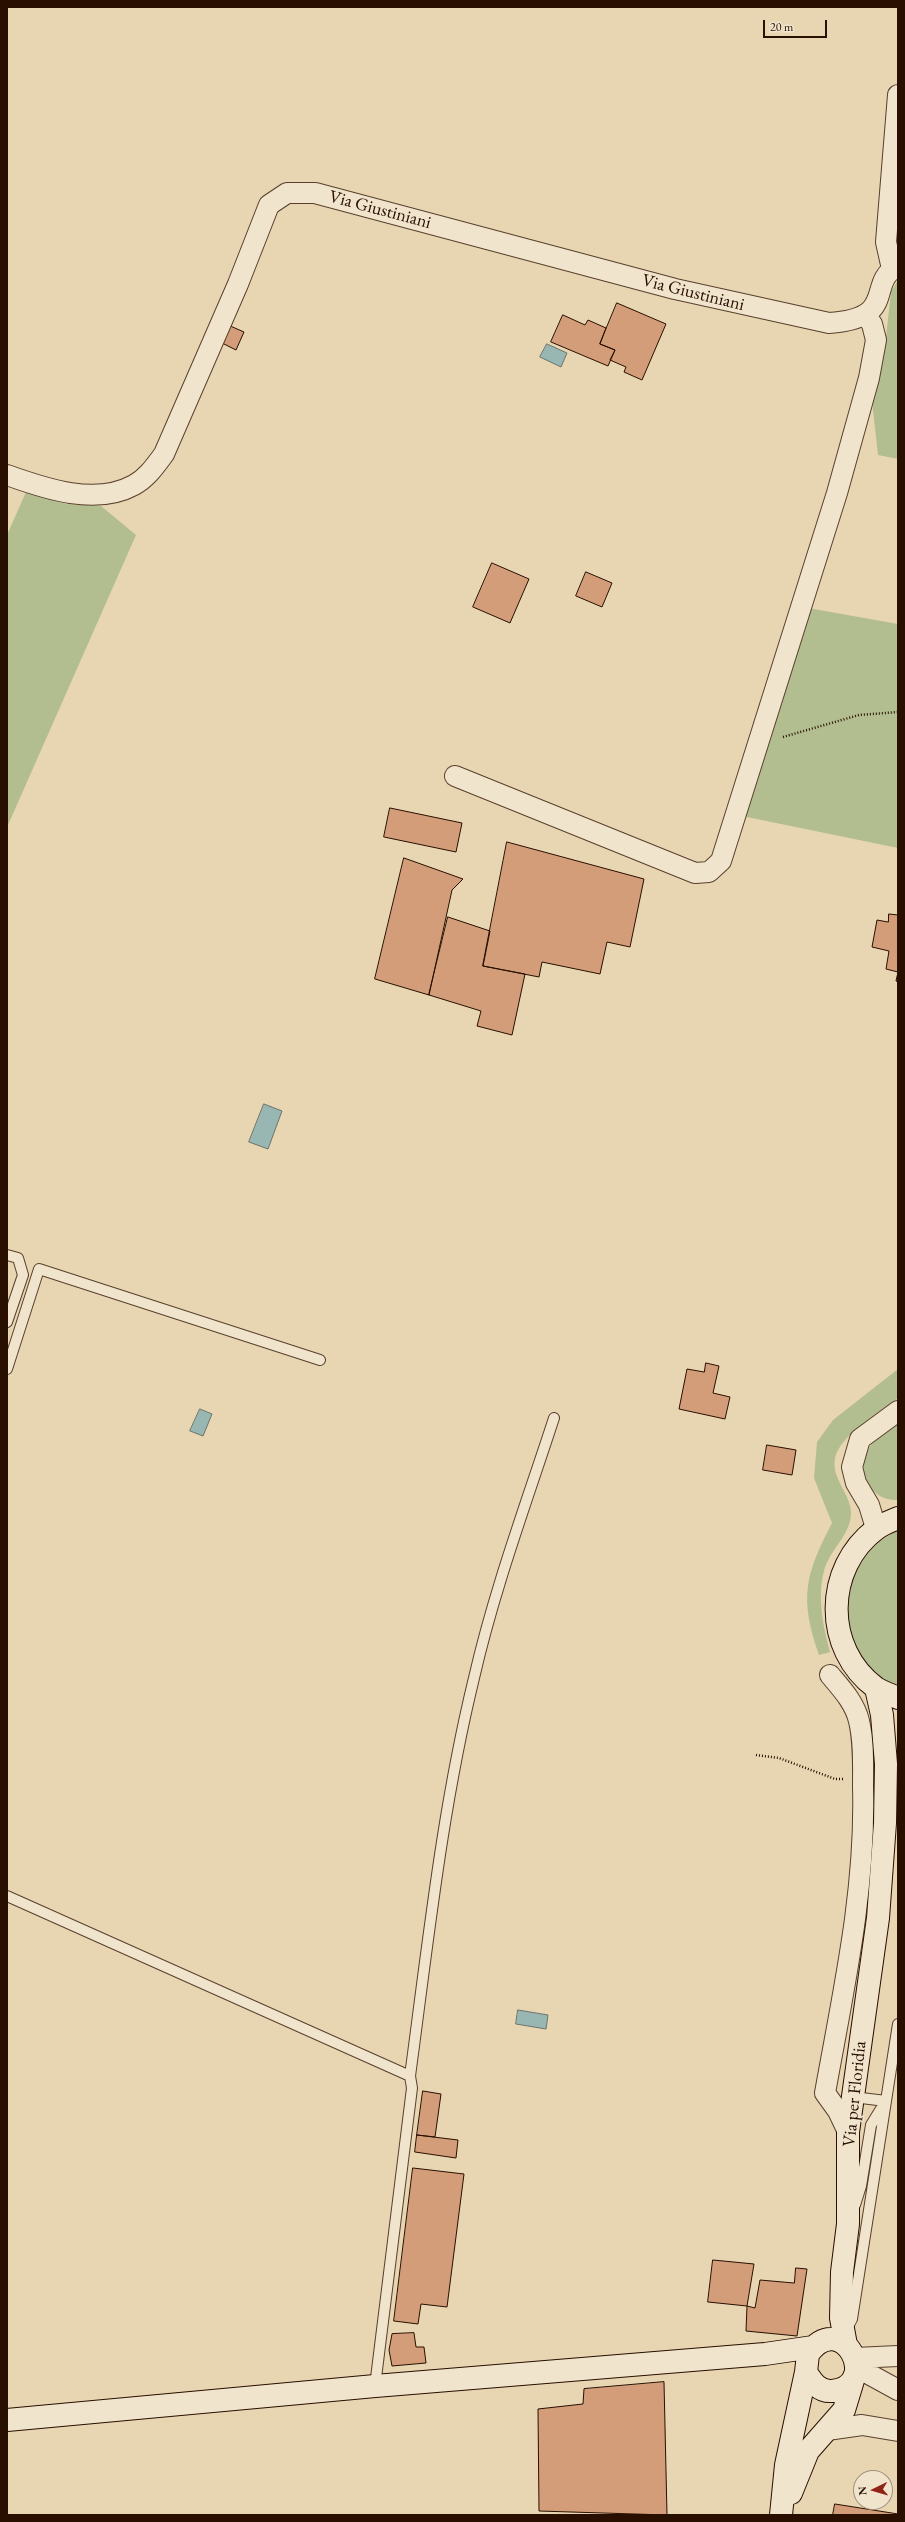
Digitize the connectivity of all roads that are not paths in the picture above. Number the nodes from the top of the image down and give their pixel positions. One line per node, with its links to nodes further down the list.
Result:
1 (898, 95): 2 (street)
2 (895, 268): 3 (street)
3 (866, 316): 4 (street, Via Giustiniani); 5 (street)
4 (7, 475)
5 (455, 776)
6 (7, 1255): 7 (lane)
7 (7, 1322)
8 (320, 1360): 9 (lane)
9 (7, 1369)
10 (898, 1411): 13 (street)
11 (554, 1418): 21 (lane)
12 (898, 1518): 13 (main road)
13 (876, 1528): 15 (main road)
14 (830, 1675): 24 (street)
15 (876, 1688): 16 (main road); 19 (main road)
16 (898, 1698)
17 (898, 1844): 19 (main road)
18 (7, 1896): 21 (lane)
19 (878, 1918): 22 (main road, Via per Floridia)
20 (898, 2024): 23 (lane)
21 (410, 2076): 28 (lane)
22 (853, 2097): 23 (lane); 24 (main road, Via per Floridia)
23 (886, 2101): 25 (lane); 26 (lane)
24 (848, 2132): 25 (main road, Via per Floridia)
25 (848, 2224): 26 (main road, Via per Floridia)
26 (833, 2355): 27 (street); 28 (main road); 29 (street); 30 (main road); 30 (main road); 31 (main road); 36 (main road)
27 (898, 2356)
28 (375, 2386): 32 (main road)
29 (898, 2390)
30 (828, 2391): 31 (street)
31 (844, 2410): 33 (street); 34 (main road)
32 (7, 2420)
33 (862, 2425): 34 (street); 35 (street)
34 (827, 2430): 37 (main road)
35 (898, 2431)
36 (781, 2515)
37 (784, 2515)

